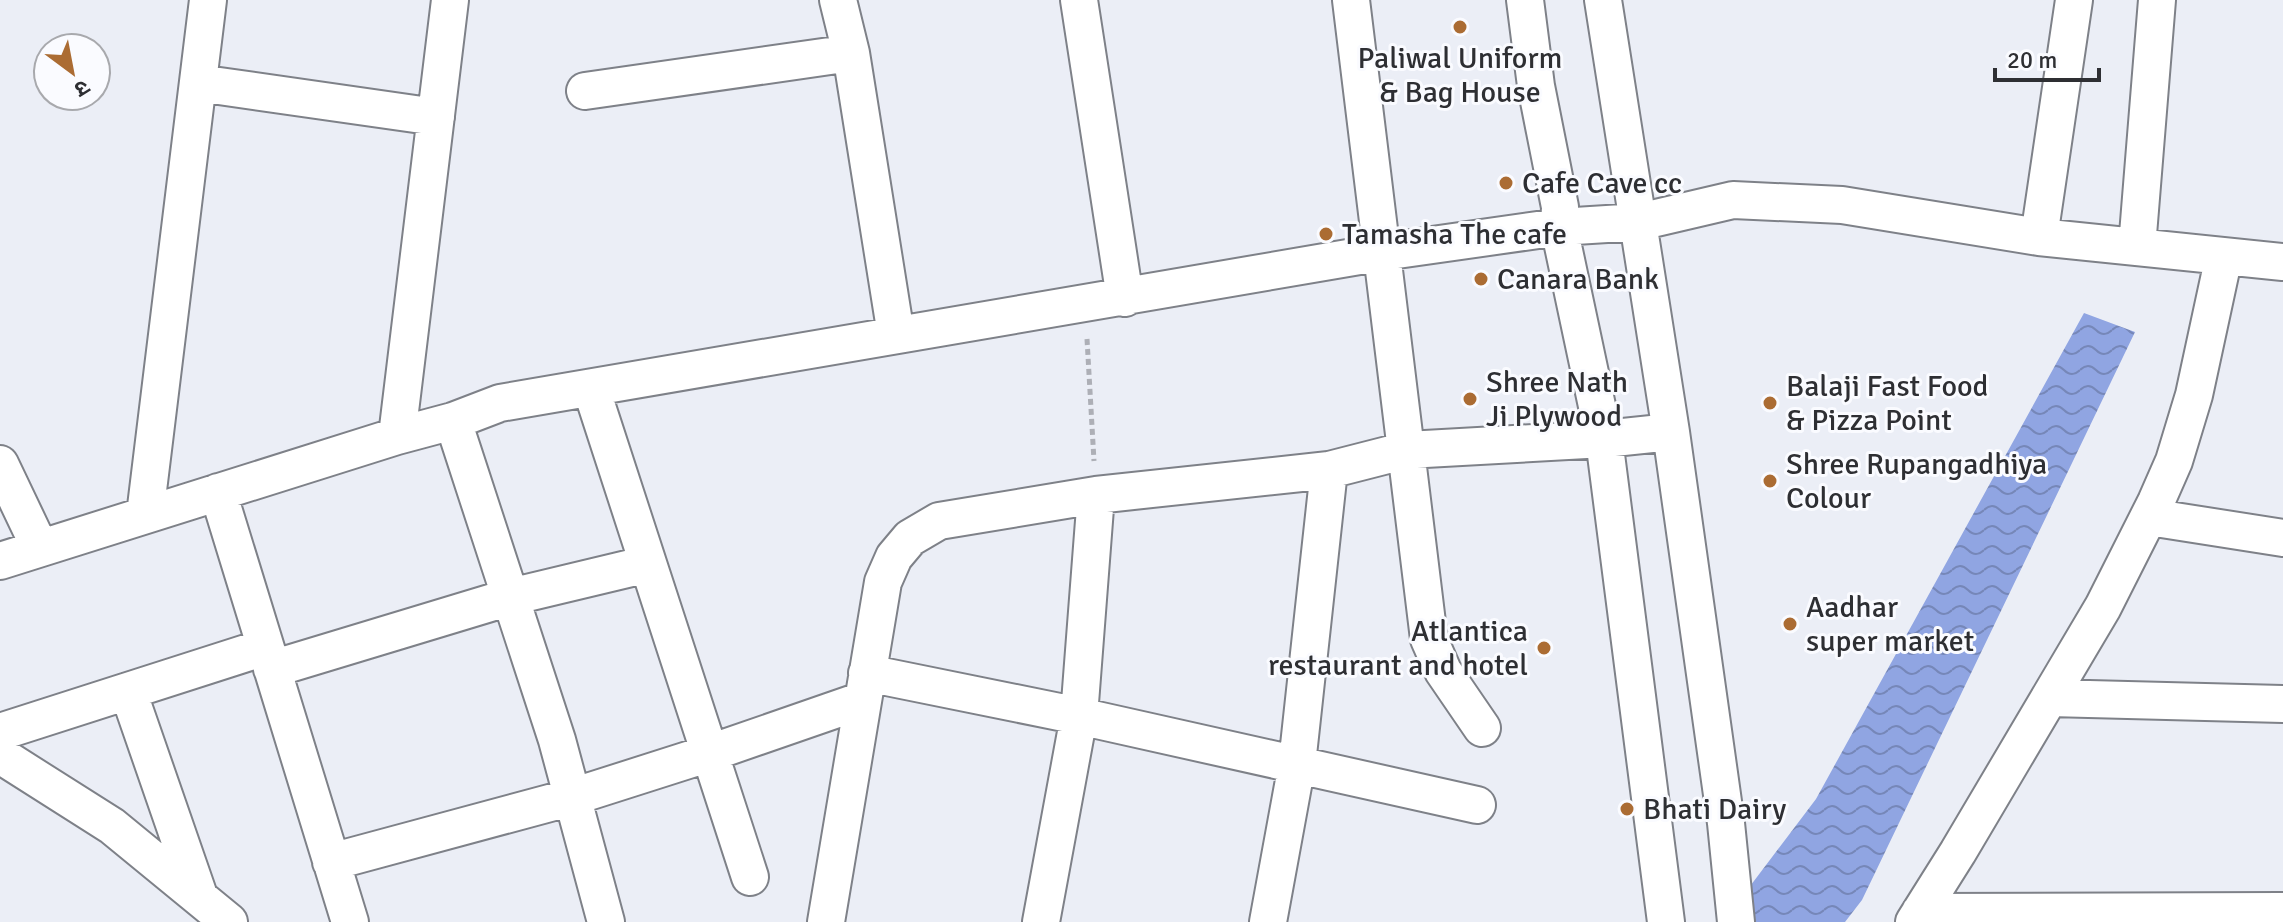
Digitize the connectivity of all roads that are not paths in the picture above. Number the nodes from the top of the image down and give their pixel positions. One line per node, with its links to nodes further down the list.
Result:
1 (208, 0): 11 (street)
2 (450, 0): 13 (street)
3 (838, 0): 10 (street)
4 (1079, 0): 21 (street)
5 (1351, 0): 18 (street)
6 (1525, 0): 15 (street)
7 (1603, 0): 14 (street)
8 (2074, 0): 16 (street)
9 (2157, 0): 17 (street)
10 (851, 53): 12 (street); 22 (street)
11 (198, 83): 13 (street); 33 (street)
12 (585, 91)
13 (436, 117): 26 (street)
14 (1639, 222): 15 (street); 16 (street); 25 (street)
15 (1559, 227): 18 (street); 27 (street)
16 (2051, 238): 17 (street)
17 (2129, 246): 19 (street)
18 (1383, 252): 21 (street); 28 (street)
19 (2224, 256): 20 (street); 34 (street)
20 (2283, 262)
21 (1125, 298): 22 (street)
22 (896, 335): 23 (street)
23 (591, 388): 24 (street); 38 (street)
24 (453, 421): 26 (street); 39 (street)
25 (1671, 432): 27 (street); 65 (street)
26 (397, 436): 31 (street)
27 (1604, 439): 28 (street); 64 (street)
28 (1407, 450): 30 (street); 46 (street)
29 (0, 464): 36 (street)
30 (1329, 470): 32 (street); 50 (street)
31 (218, 492): 33 (street); 40 (street)
32 (1096, 495): 41 (street); 45 (street)
33 (145, 515): 36 (street)
34 (2149, 517): 35 (street); 43 (street)
35 (2283, 538)
36 (40, 548): 37 (street)
37 (0, 561)
38 (648, 564): 39 (street); 48 (street)
39 (510, 597): 40 (street); 51 (street)
40 (268, 658): 42 (street); 53 (street)
41 (865, 686): 45 (street); 48 (street); 61 (street)
42 (128, 691): 47 (street); 55 (street)
43 (2050, 698): 44 (street); 57 (street)
44 (2283, 704)
45 (1079, 716): 50 (street); 62 (street)
46 (1482, 728)
47 (0, 732)
48 (710, 753): 51 (street); 54 (street)
49 (0, 755): 55 (street)
50 (1297, 764): 52 (street); 63 (street)
51 (572, 797): 53 (street); 60 (street)
52 (1477, 805)
53 (331, 862): 59 (street)
54 (750, 877)
55 (199, 896): 58 (street)
56 (2283, 911): 57 (street)
57 (1917, 917)
58 (229, 922)
59 (350, 922)
60 (606, 922)
61 (826, 922)
62 (1041, 922)
63 (1268, 922)
64 (1666, 922)
65 (1736, 922)

